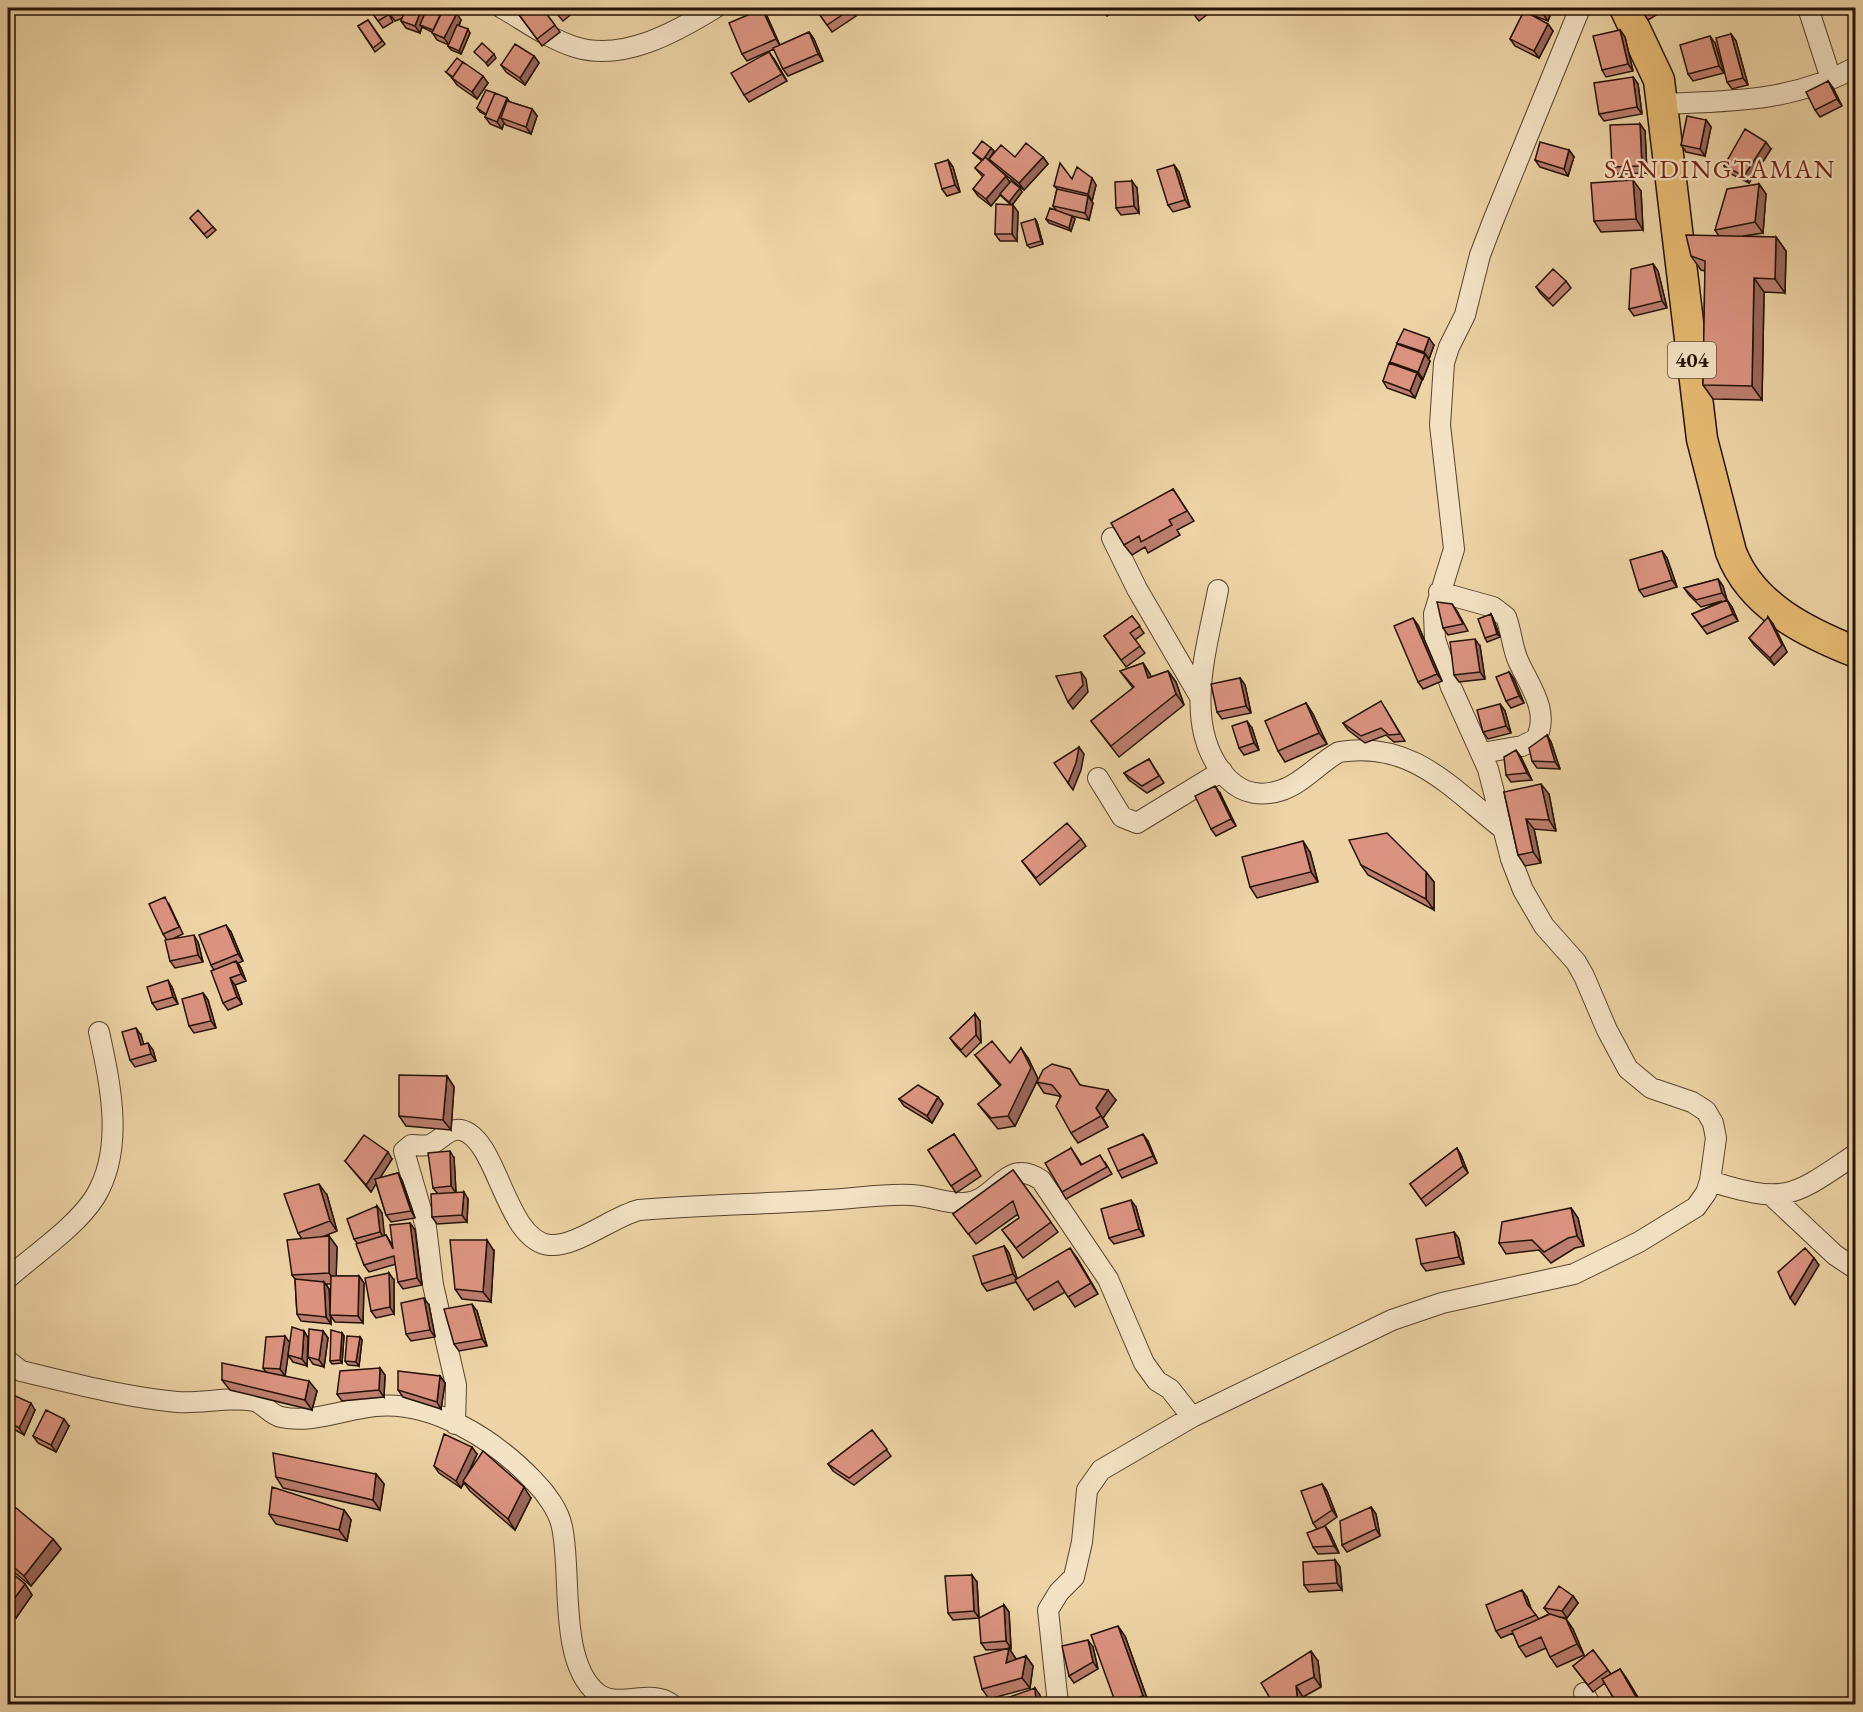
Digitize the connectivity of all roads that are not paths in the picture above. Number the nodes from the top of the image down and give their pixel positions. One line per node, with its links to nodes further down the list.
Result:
1 (502, 8): 2 (street)
2 (715, 8)
3 (1580, 8): 11 (street)
4 (1625, 8): 8 (main road, 404)
5 (1808, 8): 7 (street)
6 (1856, 67): 7 (street)
7 (1830, 79): 8 (street)
8 (1662, 104): 12 (main road, 404)
9 (1112, 538): 13 (street)
10 (1218, 590): 13 (street)
11 (1439, 592): 14 (street); 14 (street)
12 (1856, 652)
13 (1200, 697): 15 (street)
14 (1482, 753): 17 (street)
15 (1222, 771): 16 (street); 17 (street)
16 (1098, 778)
17 (1503, 829): 20 (street)
18 (99, 1032): 23 (street)
19 (1856, 1154): 21 (street)
20 (1710, 1180): 21 (street); 25 (street)
21 (1771, 1195): 22 (street)
22 (1856, 1269)
23 (8, 1278)
24 (8, 1361): 26 (street)
25 (1192, 1417): 26 (street); 28 (street)
26 (455, 1424): 27 (street)
27 (671, 1704)
28 (1059, 1704)

